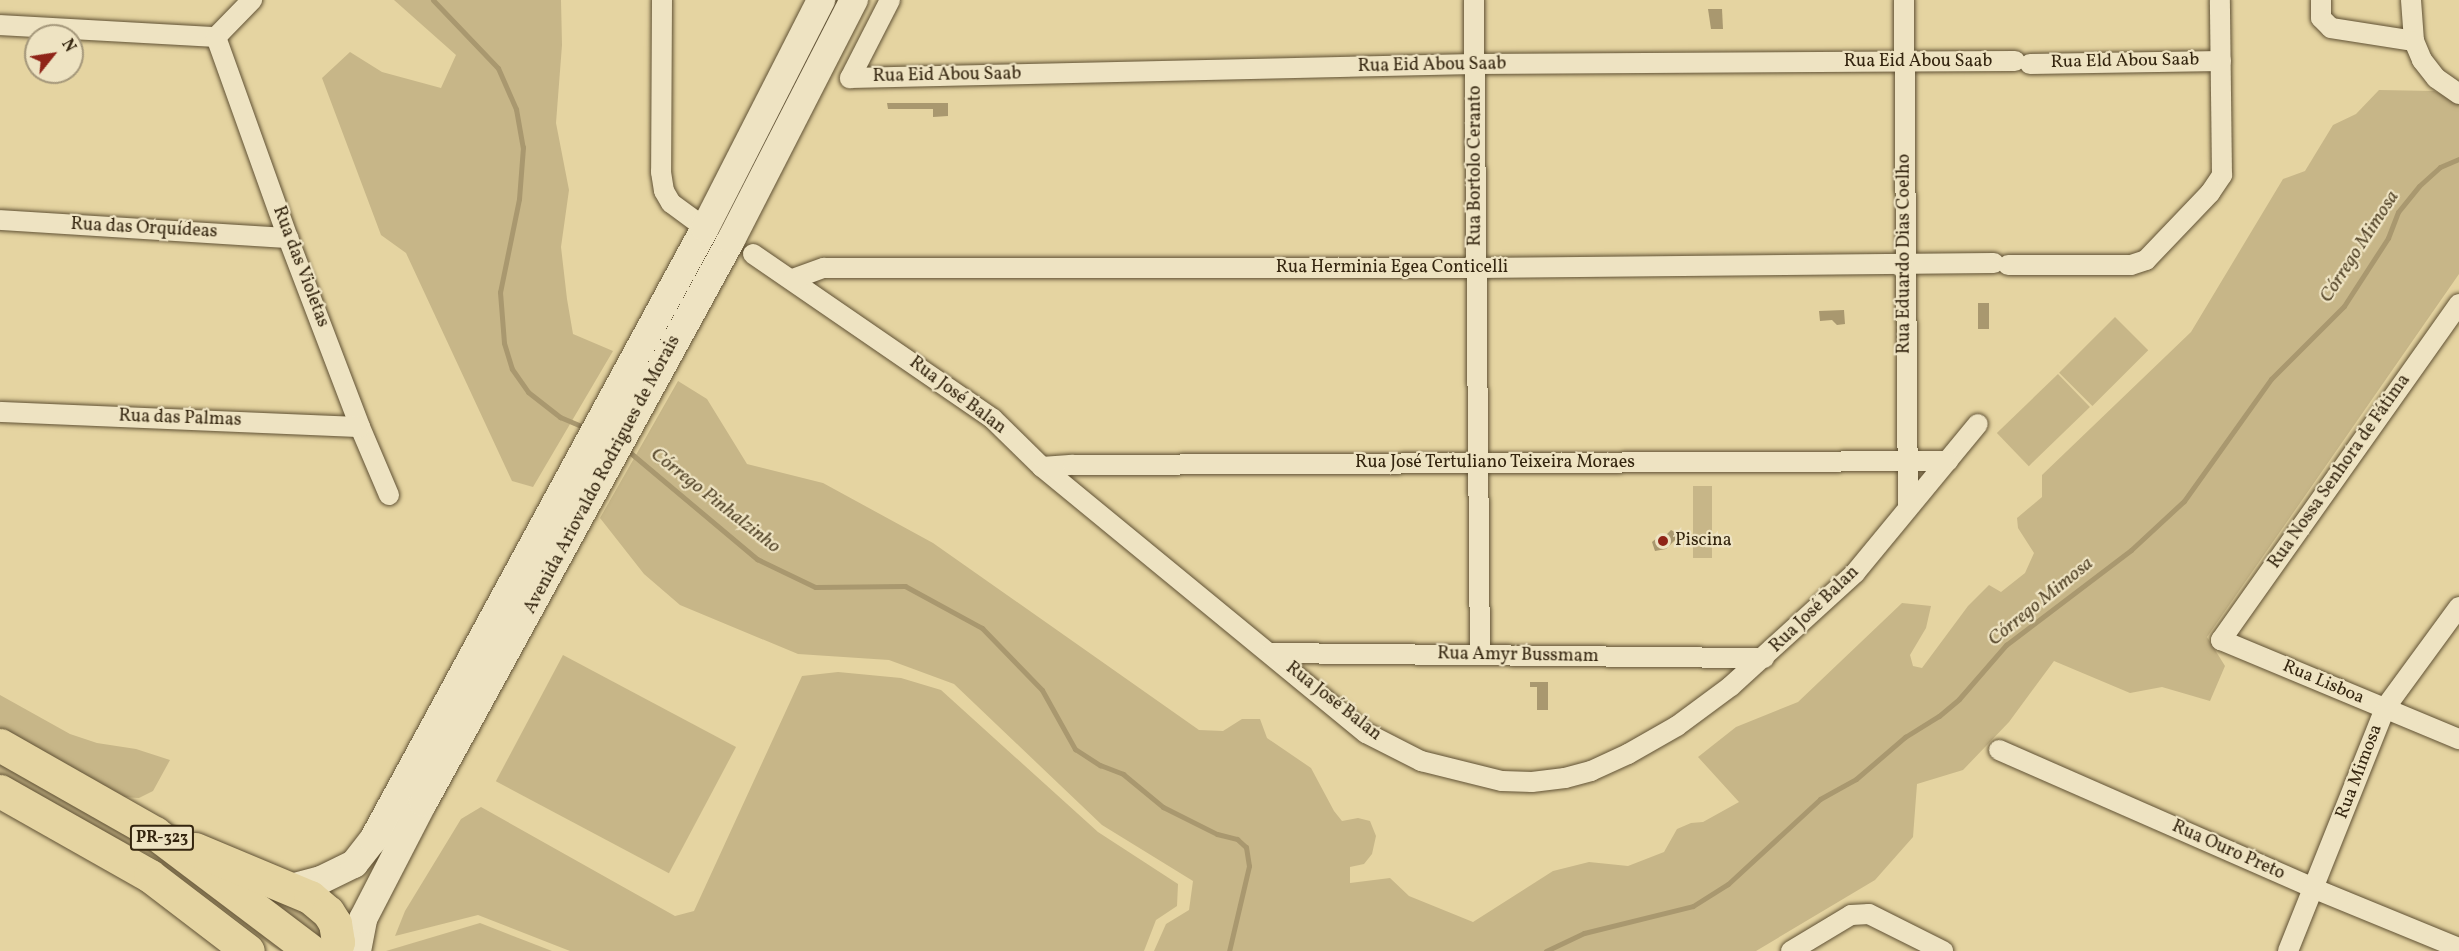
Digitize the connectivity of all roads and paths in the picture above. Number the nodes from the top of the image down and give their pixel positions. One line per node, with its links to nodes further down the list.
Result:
1 (252, 0): 12 (street)
2 (662, 0): 20 (street)
3 (821, 0): 20 (street, Avenida Ariovaldo Rodrigues de Morais)
4 (854, 0): 30 (street, Avenida Ariovaldo Rodrigues de Morais)
5 (890, 0): 17 (street, Rua Eid Abou Saab)
6 (1474, 0): 17 (street, Rua Bortolo Ceranto)
7 (1904, 0): 15 (street, Rua Eduardo Dias Coelho)
8 (2220, 0): 14 (street, Rua Herminia Egea Conticelli)
9 (2322, 0): 13 (street)
10 (2411, 0): 13 (street)
11 (0, 25): 12 (street)
12 (216, 37): 21 (street, Rua das Violetas)
13 (2414, 41): 18 (street)
14 (2221, 61): 16 (street, Rua Eld Abou Saab); 23 (street, Rua Herminia Egea Conticelli)
15 (1905, 62): 16 (street, Rua Eid Abou Saab); 17 (street, Rua Eid Abou Saab); 23 (street, Rua Eduardo Dias Coelho)
16 (2022, 62)
17 (1475, 64): 24 (street, Rua Bortolo Ceranto)
18 (2459, 94)
19 (0, 220): 21 (street, Rua das Orquídeas)
20 (705, 228): 30 (street, Avenida Ariovaldo Rodrigues de Morais)
21 (288, 238): 29 (street, Rua das Violetas)
22 (753, 254): 25 (street, Rua José Balan)
23 (1905, 264): 24 (street, Rua Herminia Egea Conticelli); 32 (street, Rua Eduardo Dias Coelho)
24 (1477, 268): 25 (street, Rua Herminia Egea Conticelli); 33 (street, Rua Bortolo Ceranto)
25 (793, 279): 34 (street, Rua José Balan)
26 (2459, 304): 38 (street, Rua Nossa Senhora de Fátima)
27 (0, 412): 29 (street, Rua das Palmas)
28 (1978, 424): 31 (street, Rua José Balan)
29 (360, 427): 35 (street, Rua das Violetas)
30 (607, 438): 49 (street, Avenida Ariovaldo Rodrigues de Morais); 56 (street, Avenida Ariovaldo Rodrigues de Morais)
31 (1948, 461): 32 (street, Rua José Tertuliano Teixeira Moraes); 36 (street, Rua José Balan)
32 (1907, 462): 33 (street, Rua José Tertuliano Teixeira Moraes); 36 (street, Rua Eduardo Dias Coelho)
33 (1478, 464): 34 (street, Rua José Tertuliano Teixeira Moraes); 40 (street, Rua Bortolo Ceranto)
34 (1042, 467): 39 (street, Rua José Balan)
35 (389, 495)
36 (1908, 508): 41 (street, Rua José Balan)
37 (2459, 607): 42 (street, Rua Mimosa)
38 (2221, 640): 42 (street, Rua Lisboa)
39 (1271, 653): 40 (street, Rua Amyr Bussmam); 41 (street, Rua José Balan)
40 (1480, 655): 41 (street, Rua Amyr Bussmam)
41 (1764, 658)
42 (2385, 708): 43 (street, Rua Lisboa); 50 (street, Rua Mimosa)
43 (2459, 740)
44 (0, 745): 47 (highway, PR-323)
45 (1999, 750): 50 (street, Rua Ouro Preto)
46 (0, 791): 48 (highway, PR-323)
47 (154, 833): 49 (highway); 54 (highway, PR-323)
48 (150, 876): 52 (highway, PR-323); 53 (highway)
49 (291, 888): 55 (highway)
50 (2314, 889): 51 (street, Rua Ouro Preto); 59 (street, Rua Mimosa)
51 (2459, 948)
52 (248, 951)
53 (272, 951)
54 (311, 951)
55 (335, 951)
56 (357, 951)
57 (1791, 951): 58 (street)
58 (1943, 951)
59 (2288, 951)

